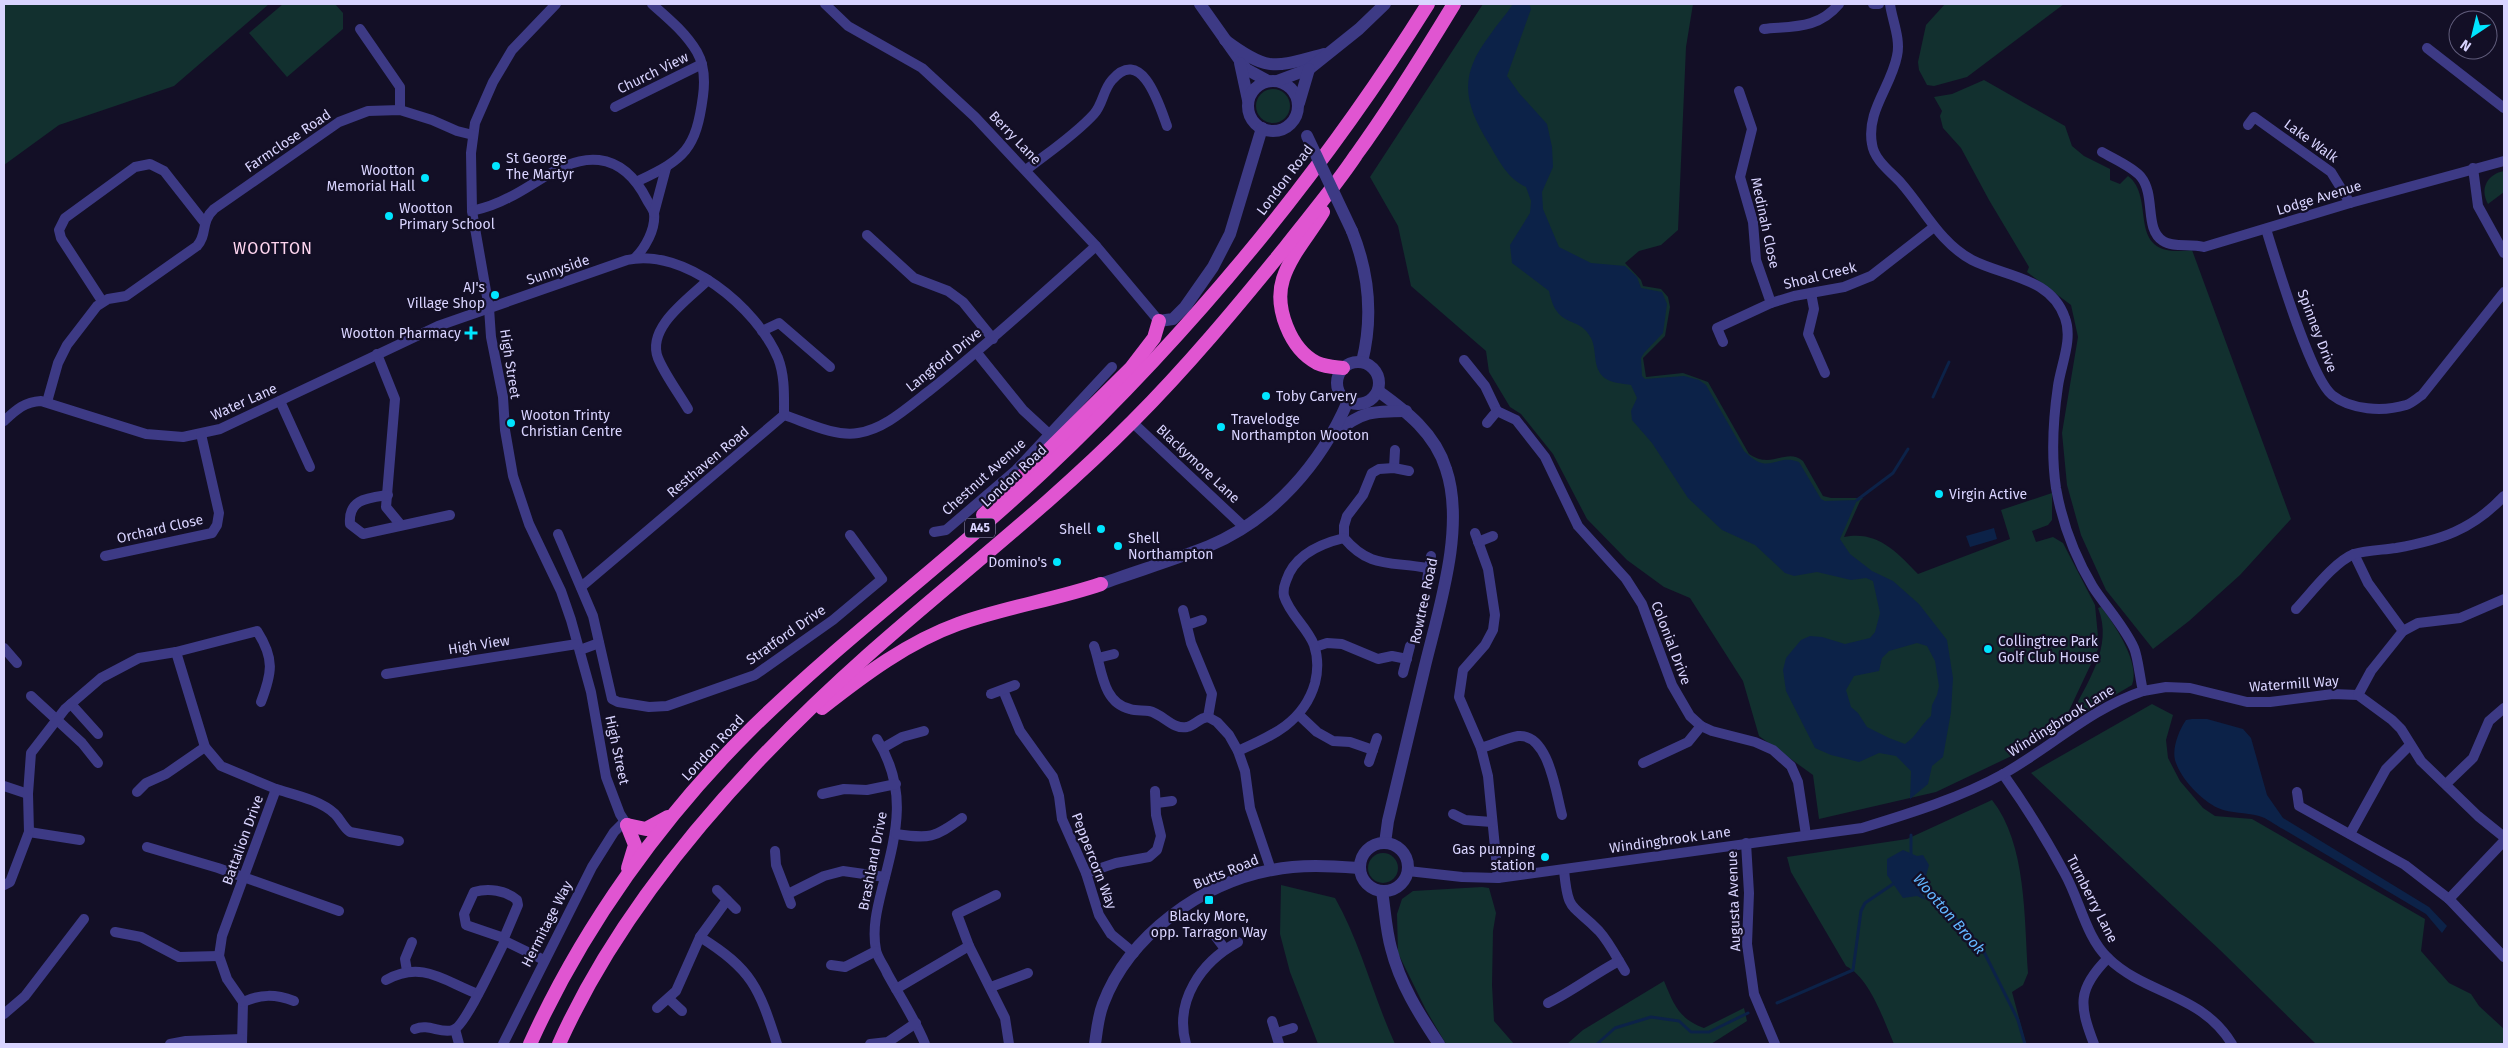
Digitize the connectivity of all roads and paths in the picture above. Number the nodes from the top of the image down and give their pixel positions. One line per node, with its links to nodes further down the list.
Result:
1 (556, 4): 31 (street, High Street)
2 (825, 4): 37 (street, Berry Lane)
3 (1200, 4): 14 (street)
4 (1385, 4): 16 (street)
5 (1428, 4): 98 (highway, London Road / A45)
6 (1454, 4): 33 (highway, A45)
7 (1838, 4): 13 (street)
8 (1873, 4): 9 (street)
9 (1879, 4)
10 (1890, 4): 43 (street)
11 (656, 5): 18 (street)
12 (360, 29): 26 (street)
13 (1764, 29)
14 (1225, 40): 16 (street); 17 (street)
15 (2427, 48): 25 (street)
16 (1329, 52): 19 (street)
17 (1239, 61): 20 (street); 22 (street)
18 (702, 64): 23 (street, Church View); 35 (street)
19 (1310, 69): 20 (street); 24 (street)
20 (1273, 81): 22 (street); 24 (street)
21 (1739, 91): 53 (street, Medinah Close)
22 (1248, 100): 30 (street)
23 (615, 107)
24 (1298, 107): 27 (street)
25 (2504, 108)
26 (400, 110): 31 (street, Farmclose Road); 42 (street, Farmclose Road)
27 (1294, 120): 30 (street); 62 (street, bridge)
28 (2248, 125): 39 (street, Lake Walk)
29 (1167, 126): 37 (street)
30 (1262, 128): 55 (street)
31 (473, 135): 40 (street, High Street)
32 (2102, 152): 44 (street, Lodge Avenue)
33 (1356, 156): 65 (highway); 76 (highway, A45)
34 (2504, 161): 36 (street, Lodge Avenue)
35 (666, 168): 38 (street); 41 (street)
36 (2473, 168): 39 (street, Lodge Avenue); 47 (street)
37 (1026, 170): 46 (street, Berry Lane)
38 (638, 181): 40 (street); 41 (street)
39 (2350, 202): 44 (street, Lodge Avenue)
40 (472, 211): 54 (street, High Street)
41 (654, 213): 48 (street)
42 (204, 222): 52 (street, Farmclose Road); 52 (street)
43 (1934, 227): 51 (street, Shoal Creek); 124 (street)
44 (2266, 228): 50 (street, Spinney Drive)
45 (867, 235): 57 (street)
46 (1096, 246): 55 (street, Berry Lane); 57 (street, Langford Drive)
47 (2504, 253)
48 (635, 258): 49 (street); 54 (street, Sunnyside)
49 (708, 280): 56 (street); 71 (street)
50 (2504, 292)
51 (1811, 293): 53 (street, Shoal Creek); 66 (street)
52 (102, 301): 69 (street)
53 (1771, 303): 58 (street, Shoal Creek)
54 (489, 308): 60 (street, Water Lane); 112 (street, High Street)
55 (1159, 321): 98 (highway)
56 (762, 332): 63 (street); 74 (street)
57 (993, 339): 59 (street, Langford Drive)
58 (1723, 342)
59 (977, 353): 74 (street, Langford Drive); 79 (street)
60 (377, 354): 70 (street, Water Lane); 85 (street)
61 (1464, 360): 73 (street)
62 (1362, 362): 65 (street); 67 (street)
63 (830, 367)
64 (1112, 368): 79 (street, Chestnut Avenue)
65 (1343, 368): 68 (street)
66 (1825, 373)
67 (1378, 390): 68 (street); 72 (street, Rowtree Road)
68 (1348, 401): 80 (street)
69 (47, 402): 75 (street, Water Lane); 78 (street, Water Lane)
70 (280, 402): 78 (street, Water Lane); 82 (street)
71 (688, 409)
72 (1406, 411): 80 (street); 175 (street, Rowtree Road)
73 (1497, 411): 77 (street); 134 (street, Colonial Drive)
74 (784, 415): 102 (street, Resthaven Road)
75 (4, 422)
76 (1132, 422): 89 (street, Blackymore Lane); 139 (highway, A45)
77 (1487, 423)
78 (201, 434): 96 (street, Orchard Close)
79 (1049, 434): 90 (street, Chestnut Avenue)
80 (1331, 436): 89 (street)
81 (1395, 450): 83 (street)
82 (310, 467)
83 (1394, 468): 84 (street); 94 (street)
84 (1409, 471)
85 (388, 494): 88 (street); 88 (street)
86 (2504, 496): 95 (street)
87 (450, 514): 88 (street)
88 (400, 524)
89 (1244, 527): 101 (street)
90 (934, 532)
91 (558, 534): 102 (street, Stratford Drive)
92 (850, 535): 109 (street, Stratford Drive)
93 (1493, 536): 143 (street)
94 (1344, 538): 99 (street); 114 (street)
95 (2354, 554): 104 (street); 108 (street)
96 (104, 556)
97 (1431, 556): 99 (street)
98 (938, 563): 161 (highway, London Road / A45)
99 (1428, 568): 100 (street)
100 (1426, 580)
101 (1101, 584): 139 (highway)
102 (581, 587): 109 (street, Stratford Drive)
103 (2503, 603): 108 (street, Watermill Way)
104 (2296, 609)
105 (1183, 610): 107 (street)
106 (1202, 620): 107 (street)
107 (1187, 625): 132 (street)
108 (2403, 631): 126 (street, Watermill Way)
109 (599, 643): 112 (street)
110 (1094, 646): 117 (street)
111 (1410, 646): 118 (street)
112 (578, 647): 121 (street, High View); 166 (street, High Street)
113 (4, 648): 119 (street)
114 (1315, 648): 118 (street); 131 (street)
115 (176, 652): 128 (street); 129 (street); 141 (street, Battalion Drive)
116 (1114, 654): 117 (street)
117 (1098, 658): 132 (street)
118 (1407, 659): 120 (street)
119 (17, 663)
120 (1404, 673)
121 (386, 674)
122 (1015, 685): 123 (street)
123 (1002, 690): 125 (street); 183 (street, Peppercorn Way)
124 (2143, 691): 126 (street, Watermill Way); 149 (street, Windingbrook Lane)
125 (991, 694)
126 (2358, 695): 140 (street, Watermill Way)
127 (31, 696): 133 (street)
128 (261, 702)
129 (71, 704): 133 (street); 136 (street)
130 (2504, 708): 151 (street)
131 (1299, 715): 144 (street); 145 (street)
132 (1208, 717): 145 (street)
133 (56, 721): 147 (street); 157 (street)
134 (1701, 726): 148 (street); 170 (street, Colonial Drive)
135 (924, 730): 142 (street)
136 (98, 734)
137 (877, 738): 142 (street, Brashland Drive)
138 (1377, 738): 144 (street)
139 (780, 741): 238 (highway, A45)
140 (2410, 745): 151 (street, Watermill Way); 169 (street)
141 (205, 747): 153 (street, Battalion Drive); 155 (street)
142 (883, 748): 150 (street, Brashland Drive)
143 (1480, 748): 163 (street); 165 (street)
144 (1373, 750): 146 (street)
145 (1238, 752): 180 (street)
146 (1369, 762)
147 (98, 763)
148 (1643, 763)
149 (2003, 774): 170 (street, Windingbrook Lane); 209 (street, Turnberry Lane)
150 (896, 784): 158 (street); 168 (street, Brashland Drive)
151 (2446, 784): 171 (street, Watermill Way)
152 (4, 786): 157 (street)
153 (276, 789): 173 (street); 184 (street, Battalion Drive)
154 (1155, 791): 160 (street)
155 (137, 792)
156 (2297, 792): 169 (street)
157 (28, 794): 167 (street)
158 (822, 794)
159 (1172, 801): 160 (street)
160 (1157, 803): 183 (street)
161 (677, 810): 166 (highway); 187 (highway, London Road / A45)
162 (1453, 814): 165 (street)
163 (1562, 816)
164 (962, 818): 168 (street)
165 (1492, 822): 186 (street)
166 (626, 823): 187 (highway); 210 (street, Hermitage Way)
167 (29, 832): 172 (street); 188 (street)
168 (896, 834): 185 (street, Brashland Drive)
169 (2350, 834): 192 (street)
170 (1806, 835): 176 (street, Windingbrook Lane)
171 (2504, 837)
172 (80, 840)
173 (399, 841)
174 (2504, 841): 192 (street)
175 (1385, 843): 179 (street); 182 (street)
176 (1746, 843): 181 (street, Windingbrook Lane); 247 (street, Augusta Avenue)
177 (147, 847): 184 (street)
178 (774, 851): 185 (street)
179 (1360, 868): 180 (street, Butts Road); 190 (street)
180 (1271, 870): 206 (street, Butts Road)
181 (1564, 870): 186 (street, Windingbrook Lane); 211 (street)
182 (1408, 871): 186 (street, Windingbrook Lane); 190 (street)
183 (1086, 873): 206 (street, Peppercorn Way)
184 (244, 877): 195 (street); 207 (street, Battalion Drive)
185 (885, 877): 205 (street, Brashland Drive)
186 (1498, 878)
187 (624, 880): 237 (highway, London Road / A45)
188 (4, 886)
189 (717, 890): 193 (street)
190 (1382, 891): 246 (street)
191 (996, 896): 203 (street)
192 (2449, 899): 208 (street)
193 (727, 900): 194 (street); 199 (street)
194 (736, 909)
195 (339, 910)
196 (84, 919): 226 (street)
197 (115, 932): 207 (street)
198 (1213, 933): 204 (street)
199 (700, 937): 220 (street); 239 (street)
200 (504, 940): 200 (street); 210 (street); 219 (street)
201 (412, 942): 213 (street)
202 (1238, 942): 204 (street)
203 (969, 946): 217 (street); 218 (street)
204 (1225, 949): 244 (street)
205 (876, 951): 212 (street); 218 (street, Brashland Drive)
206 (1134, 953): 243 (street, Butts Road)
207 (219, 956): 222 (street)
208 (2504, 957)
209 (2108, 958): 248 (street); 249 (street, Turnberry Lane)
210 (544, 960): 236 (street, Hermitage Way)
211 (1619, 961): 214 (street); 223 (street)
212 (831, 965)
213 (408, 971): 216 (street); 219 (street)
214 (1625, 971)
215 (1028, 973): 217 (street)
216 (386, 980)
217 (990, 987): 242 (street)
218 (896, 989): 228 (street, Brashland Drive)
219 (478, 994): 231 (street)
220 (669, 999): 224 (street); 225 (street)
221 (294, 1001): 222 (street)
222 (243, 1002): 233 (street)
223 (1548, 1004)
224 (657, 1008)
225 (682, 1012)
226 (4, 1014)
227 (1272, 1021): 232 (street)
228 (916, 1023): 240 (street); 241 (street, Brashland Drive)
229 (1293, 1028): 232 (street)
230 (415, 1029): 231 (street)
231 (455, 1029): 235 (street)
232 (1277, 1033): 245 (street)
233 (242, 1042): 234 (street)
234 (170, 1044)
235 (459, 1044)
236 (503, 1044)
237 (530, 1044)
238 (559, 1044)
239 (777, 1044)
240 (870, 1044)
241 (925, 1044)
242 (1010, 1044)
243 (1095, 1044)
244 (1186, 1044)
245 (1279, 1044)
246 (1439, 1044)
247 (1775, 1044)
248 (2094, 1044)
249 (2232, 1044)

